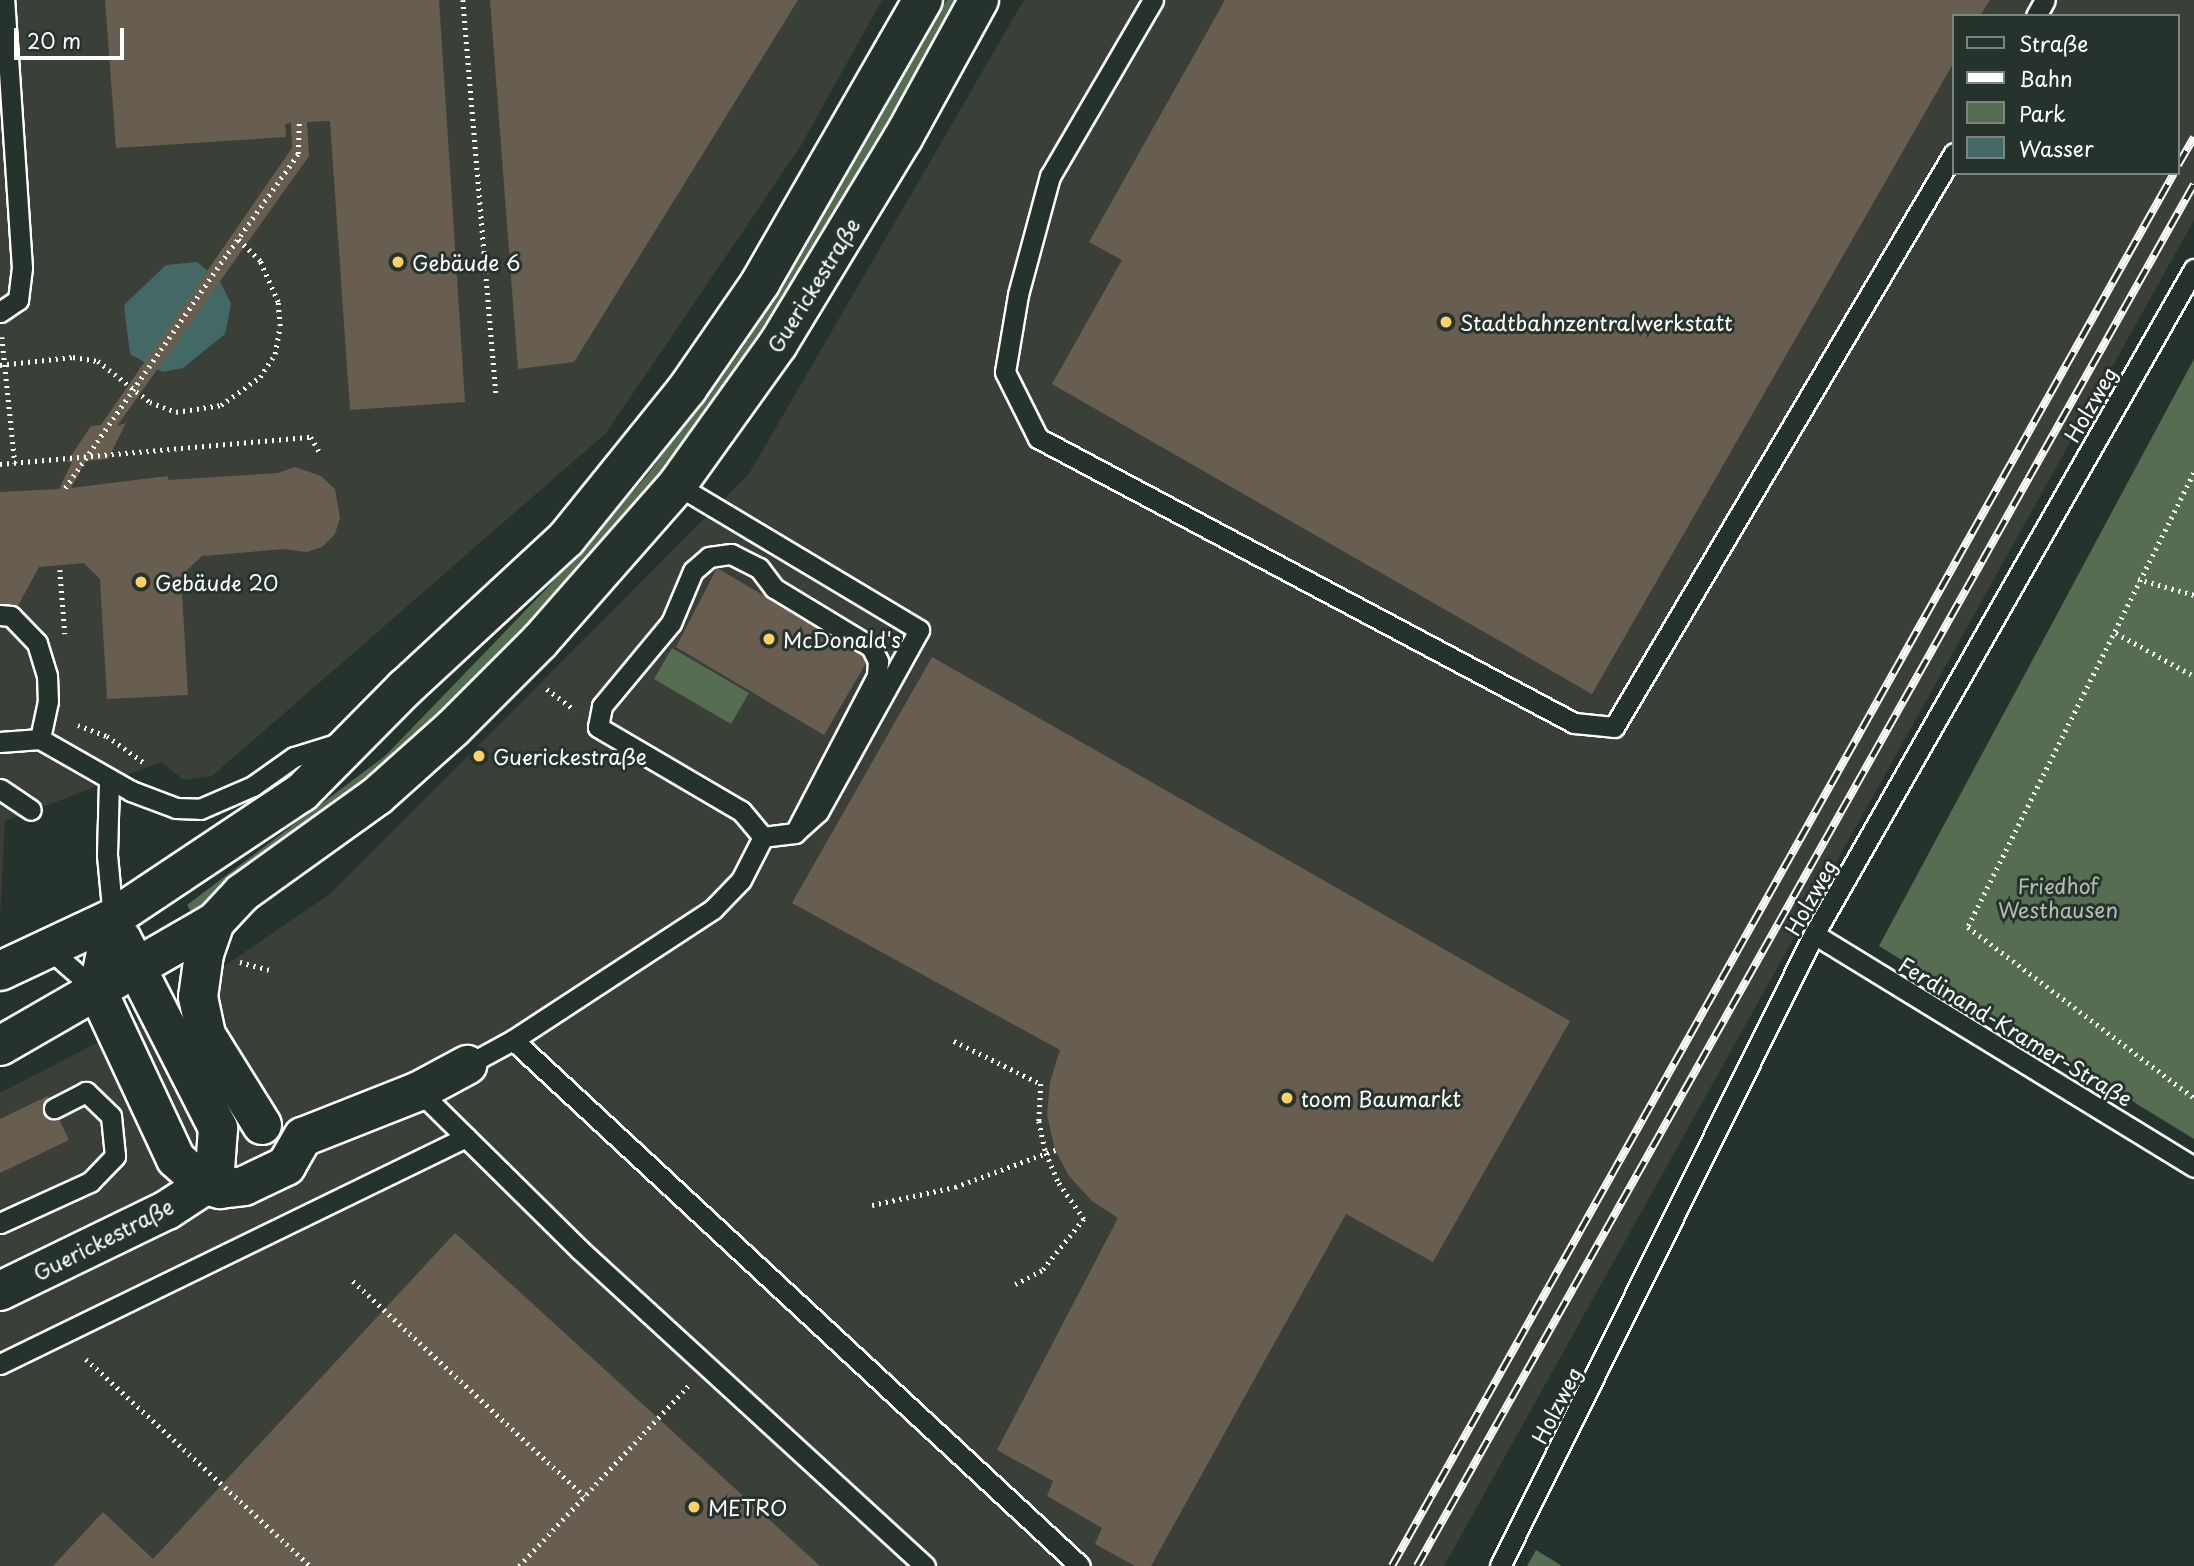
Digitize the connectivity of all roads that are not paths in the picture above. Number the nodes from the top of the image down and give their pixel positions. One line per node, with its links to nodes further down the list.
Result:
1 (4, 0): 7 (lane)
2 (923, 0): 10 (main road)
3 (979, 0): 8 (main road, Guerickestraße)
4 (1153, 0): 5 (lane)
5 (1952, 156)
6 (2194, 269): 20 (lane, Holzweg)
7 (1, 312)
8 (677, 485): 16 (lane); 19 (main road, Guerickestraße)
9 (0, 615): 11 (lane)
10 (354, 738): 13 (lane); 18 (main road)
11 (40, 739): 12 (lane); 13 (lane)
12 (0, 742)
13 (109, 782): 18 (lane)
14 (0, 789): 15 (lane)
15 (31, 810)
16 (795, 833): 17 (lane); 17 (lane)
17 (763, 837): 25 (lane)
18 (113, 918): 21 (main road); 23 (main road); 24 (main road)
19 (215, 922): 23 (main road, Guerickestraße); 31 (main road)
20 (1814, 934): 34 (lane, Ferdinand-Kramer-Straße); 41 (lane, Holzweg)
21 (48, 948): 22 (main road); 24 (lane)
22 (0, 971)
23 (135, 972): 24 (main road, Guerickestraße); 29 (main road)
24 (99, 992): 26 (main road, Guerickestraße); 35 (main road)
25 (513, 1040): 27 (lane); 40 (lane)
26 (0, 1046)
27 (467, 1065): 28 (main road)
28 (419, 1091): 32 (main road); 33 (lane)
29 (204, 1099): 31 (main road); 35 (main road)
30 (54, 1108): 36 (lane)
31 (262, 1125): 32 (main road)
32 (303, 1137): 35 (main road)
33 (466, 1137): 38 (lane); 39 (lane)
34 (2194, 1167)
35 (205, 1185): 37 (main road, Guerickestraße)
36 (0, 1223)
37 (0, 1291)
38 (0, 1364)
39 (925, 1566)
40 (1080, 1566)
41 (1500, 1566)

